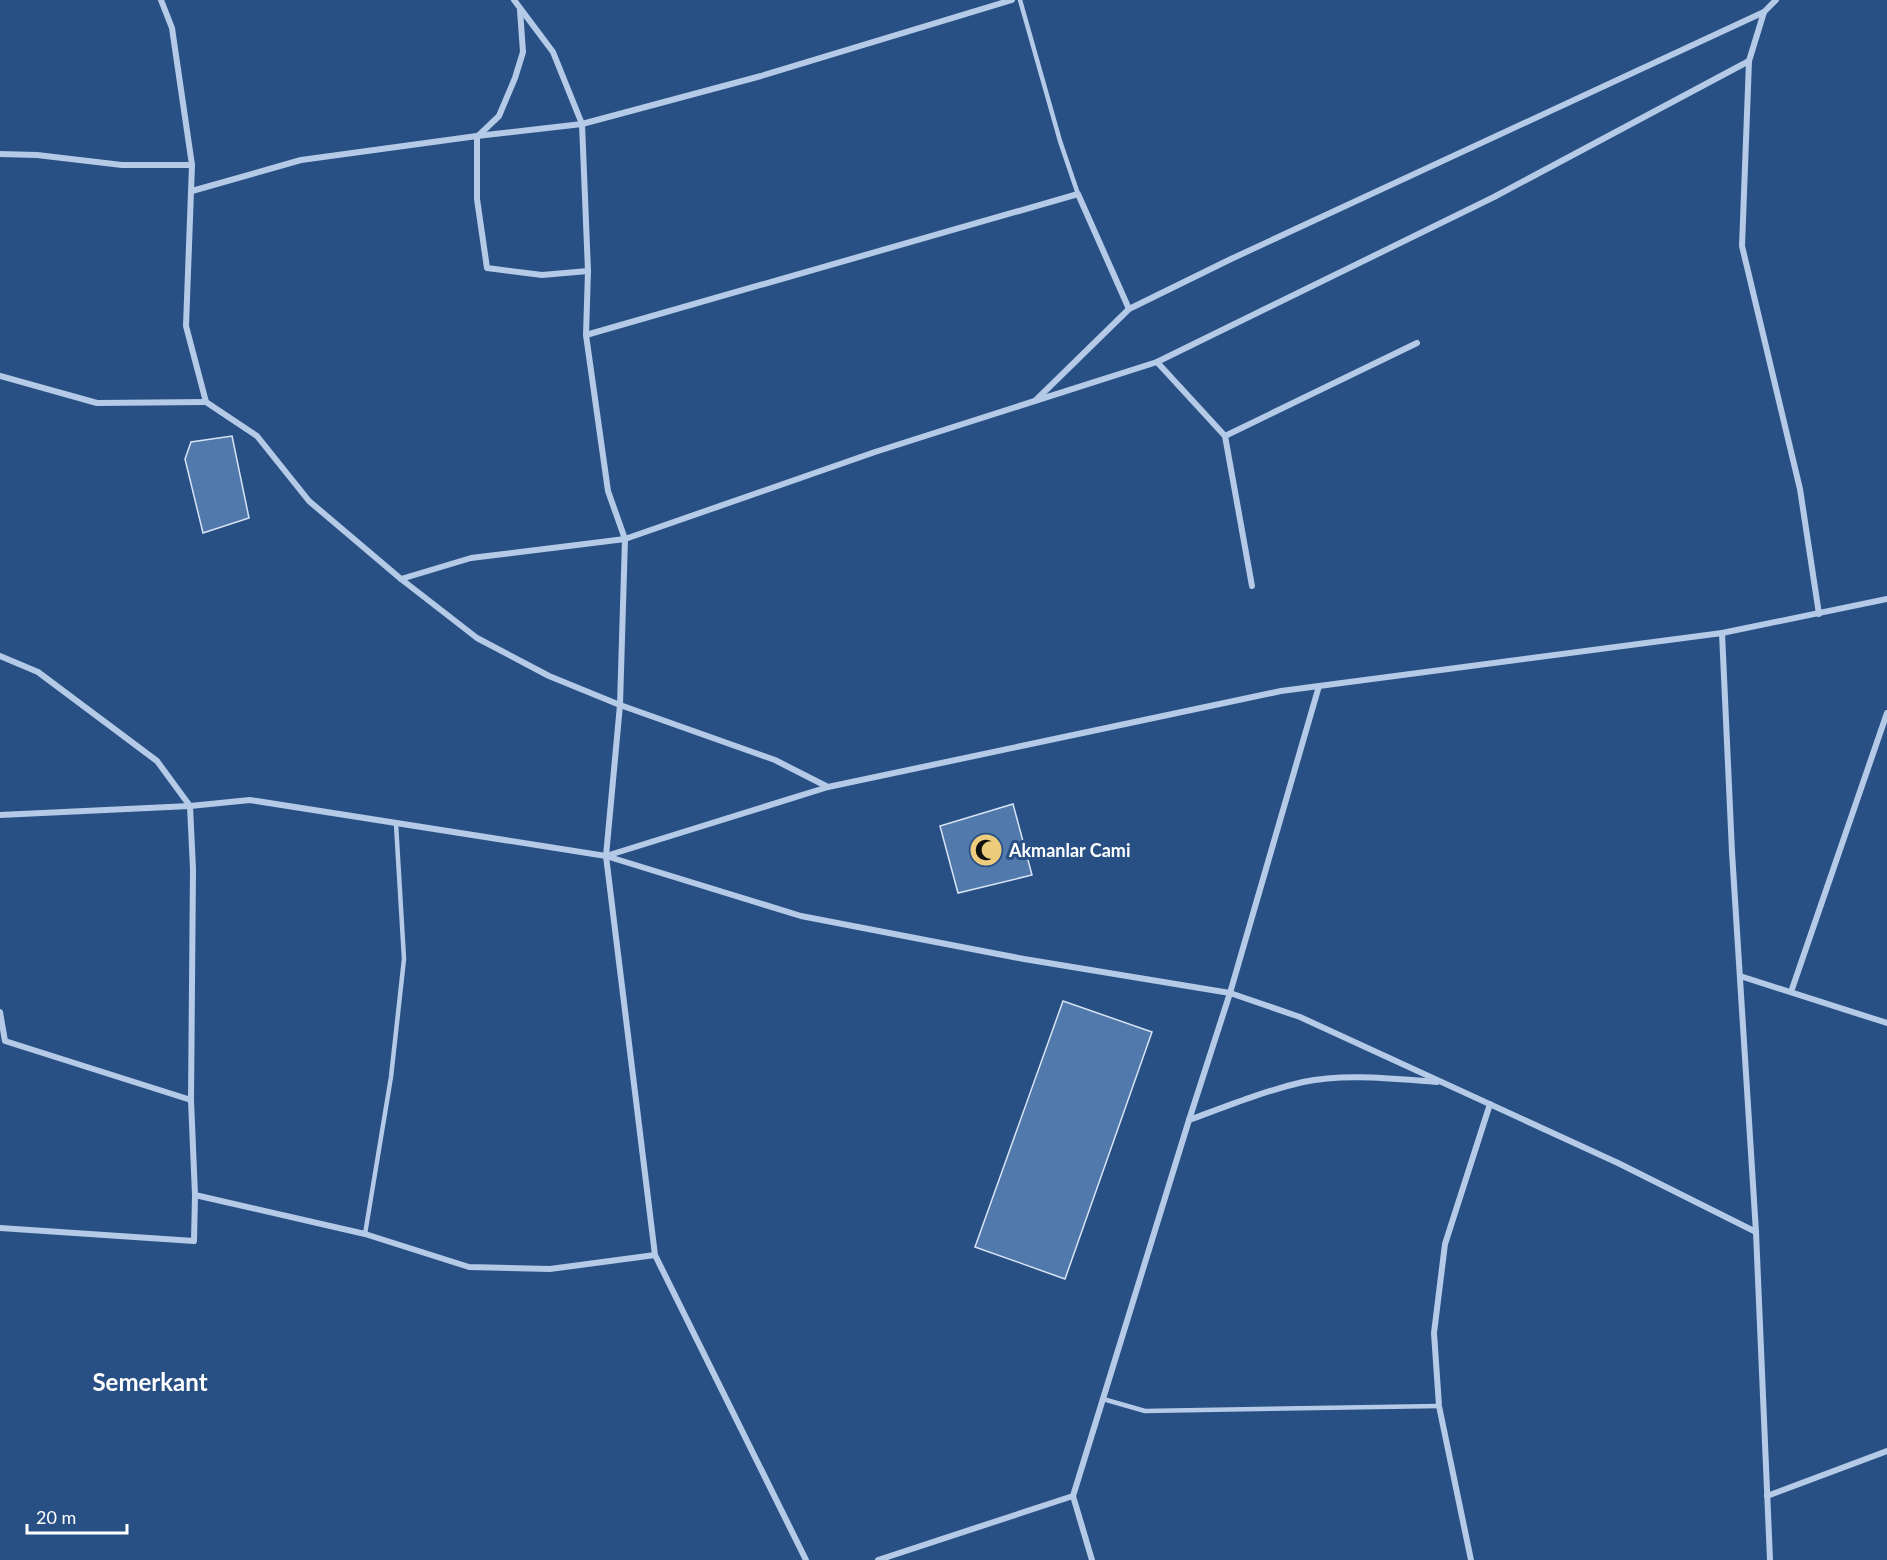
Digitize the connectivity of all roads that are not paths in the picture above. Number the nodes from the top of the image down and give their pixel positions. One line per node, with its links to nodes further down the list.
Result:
1 (161, 0): 12 (street)
2 (514, 0): 6 (street)
3 (1012, 0): 9 (street)
4 (1020, 0): 14 (lane)
5 (1776, 0): 7 (street)
6 (520, 8): 9 (street); 10 (street)
7 (1764, 12): 8 (street); 16 (street)
8 (1749, 61): 19 (street); 28 (street)
9 (582, 124): 10 (street); 15 (street)
10 (477, 136): 13 (street); 15 (street)
11 (0, 154): 12 (street)
12 (192, 165): 13 (street)
13 (192, 191): 22 (street)
14 (1078, 194): 16 (street); 17 (street)
15 (588, 272): 17 (street)
16 (1129, 309): 21 (street)
17 (586, 335): 24 (street)
18 (1417, 343): 23 (street)
19 (1156, 362): 21 (street); 23 (street)
20 (0, 376): 22 (street)
21 (1034, 401): 24 (street)
22 (206, 402): 25 (street)
23 (1224, 436): 26 (street)
24 (625, 539): 25 (street); 32 (street)
25 (401, 579): 32 (street)
26 (1252, 586)
27 (1887, 599): 28 (street)
28 (1819, 614): 29 (street)
29 (1722, 633): 31 (street); 39 (street)
30 (0, 656): 35 (street)
31 (1319, 686): 34 (street); 41 (street)
32 (620, 705): 34 (street); 38 (street)
33 (1887, 713): 40 (street)
34 (828, 788): 38 (street)
35 (190, 806): 36 (street); 37 (street); 45 (street)
36 (0, 815)
37 (396, 824): 38 (street); 51 (lane)
38 (606, 856): 41 (street); 52 (street)
39 (1740, 976): 40 (street); 50 (street)
40 (1791, 992): 43 (street)
41 (1230, 993): 44 (street); 47 (street)
42 (0, 1011): 45 (street)
43 (1887, 1023)
44 (1443, 1082): 46 (street); 47 (street)
45 (191, 1100): 48 (street)
46 (1490, 1104): 50 (street); 54 (street)
47 (1189, 1120): 53 (street)
48 (195, 1195): 49 (street); 51 (street)
49 (0, 1228)
50 (1756, 1232): 57 (street)
51 (365, 1234): 52 (street)
52 (655, 1255): 58 (street)
53 (1102, 1400): 54 (lane); 56 (street)
54 (1438, 1406): 61 (street)
55 (1887, 1451): 57 (street)
56 (1073, 1496): 59 (street); 60 (street)
57 (1767, 1496): 62 (street)
58 (806, 1560)
59 (878, 1560)
60 (1092, 1560)
61 (1471, 1560)
62 (1770, 1560)

